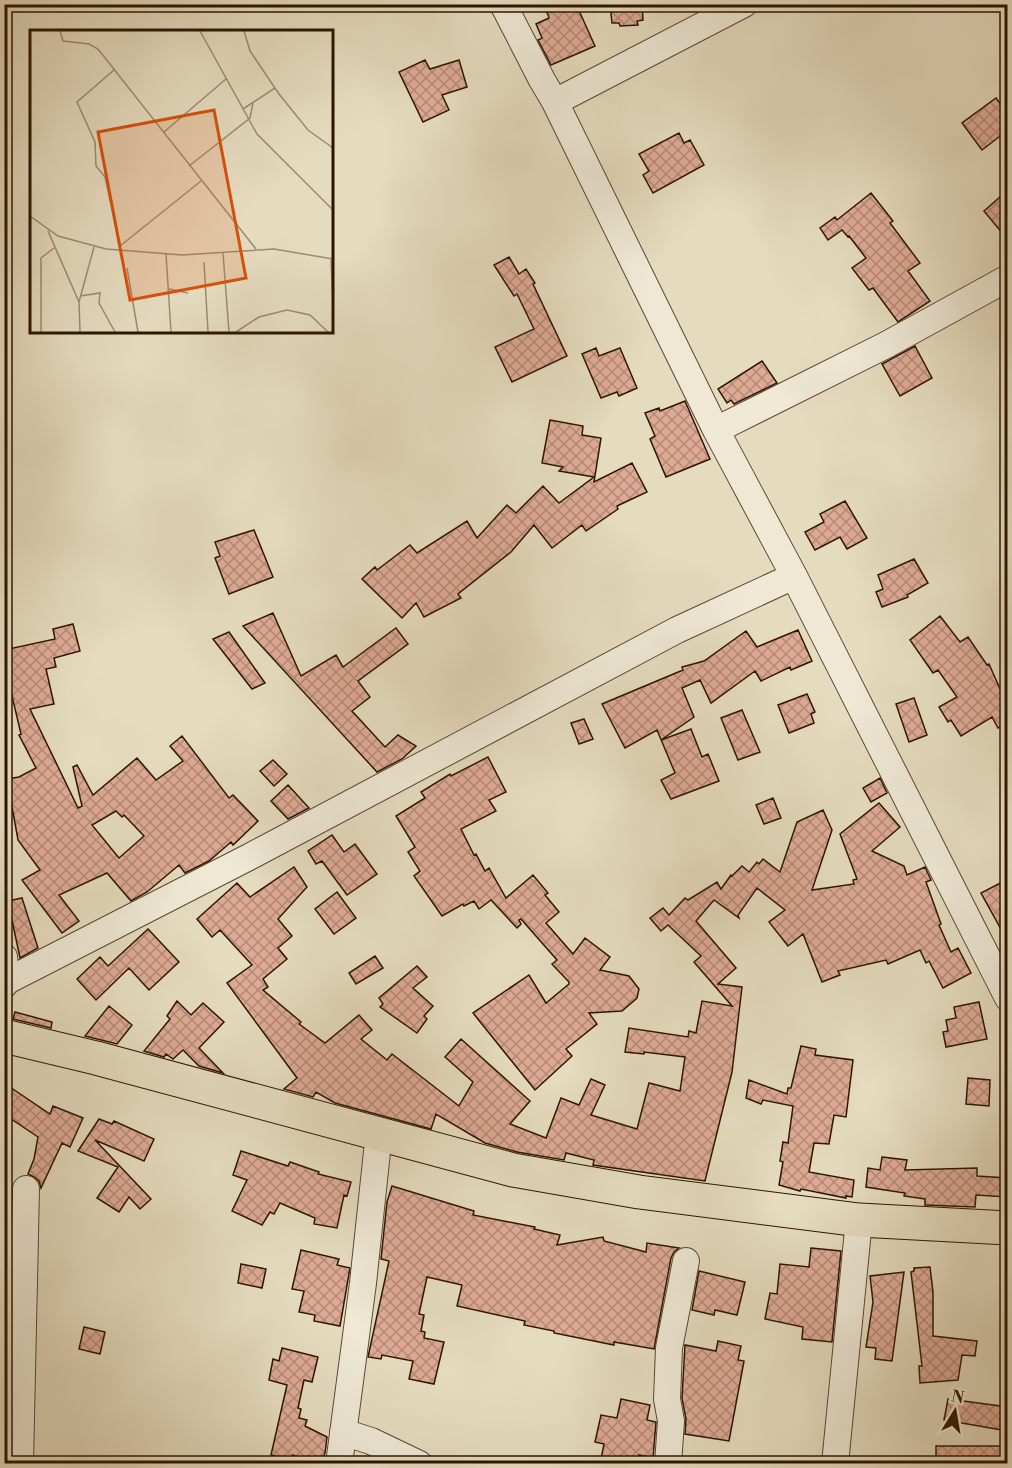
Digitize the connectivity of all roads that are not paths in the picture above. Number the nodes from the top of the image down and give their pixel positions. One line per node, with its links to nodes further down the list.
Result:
1 (503, 4): 3 (street)
2 (744, 4): 3 (street)
3 (555, 102): 5 (street)
4 (1008, 278): 5 (street)
5 (716, 430): 6 (street)
6 (794, 576): 7 (street); 8 (street)
7 (5, 974)
8 (1008, 998)
9 (4, 1036): 10 (main road)
10 (379, 1133): 12 (main road); 15 (street)
11 (26, 1189): 16 (street)
12 (859, 1220): 13 (main road); 20 (street)
13 (1008, 1228)
14 (686, 1261): 19 (street)
15 (343, 1432): 17 (street); 18 (street)
16 (20, 1464)
17 (339, 1464)
18 (419, 1464)
19 (668, 1464)
20 (835, 1464)

